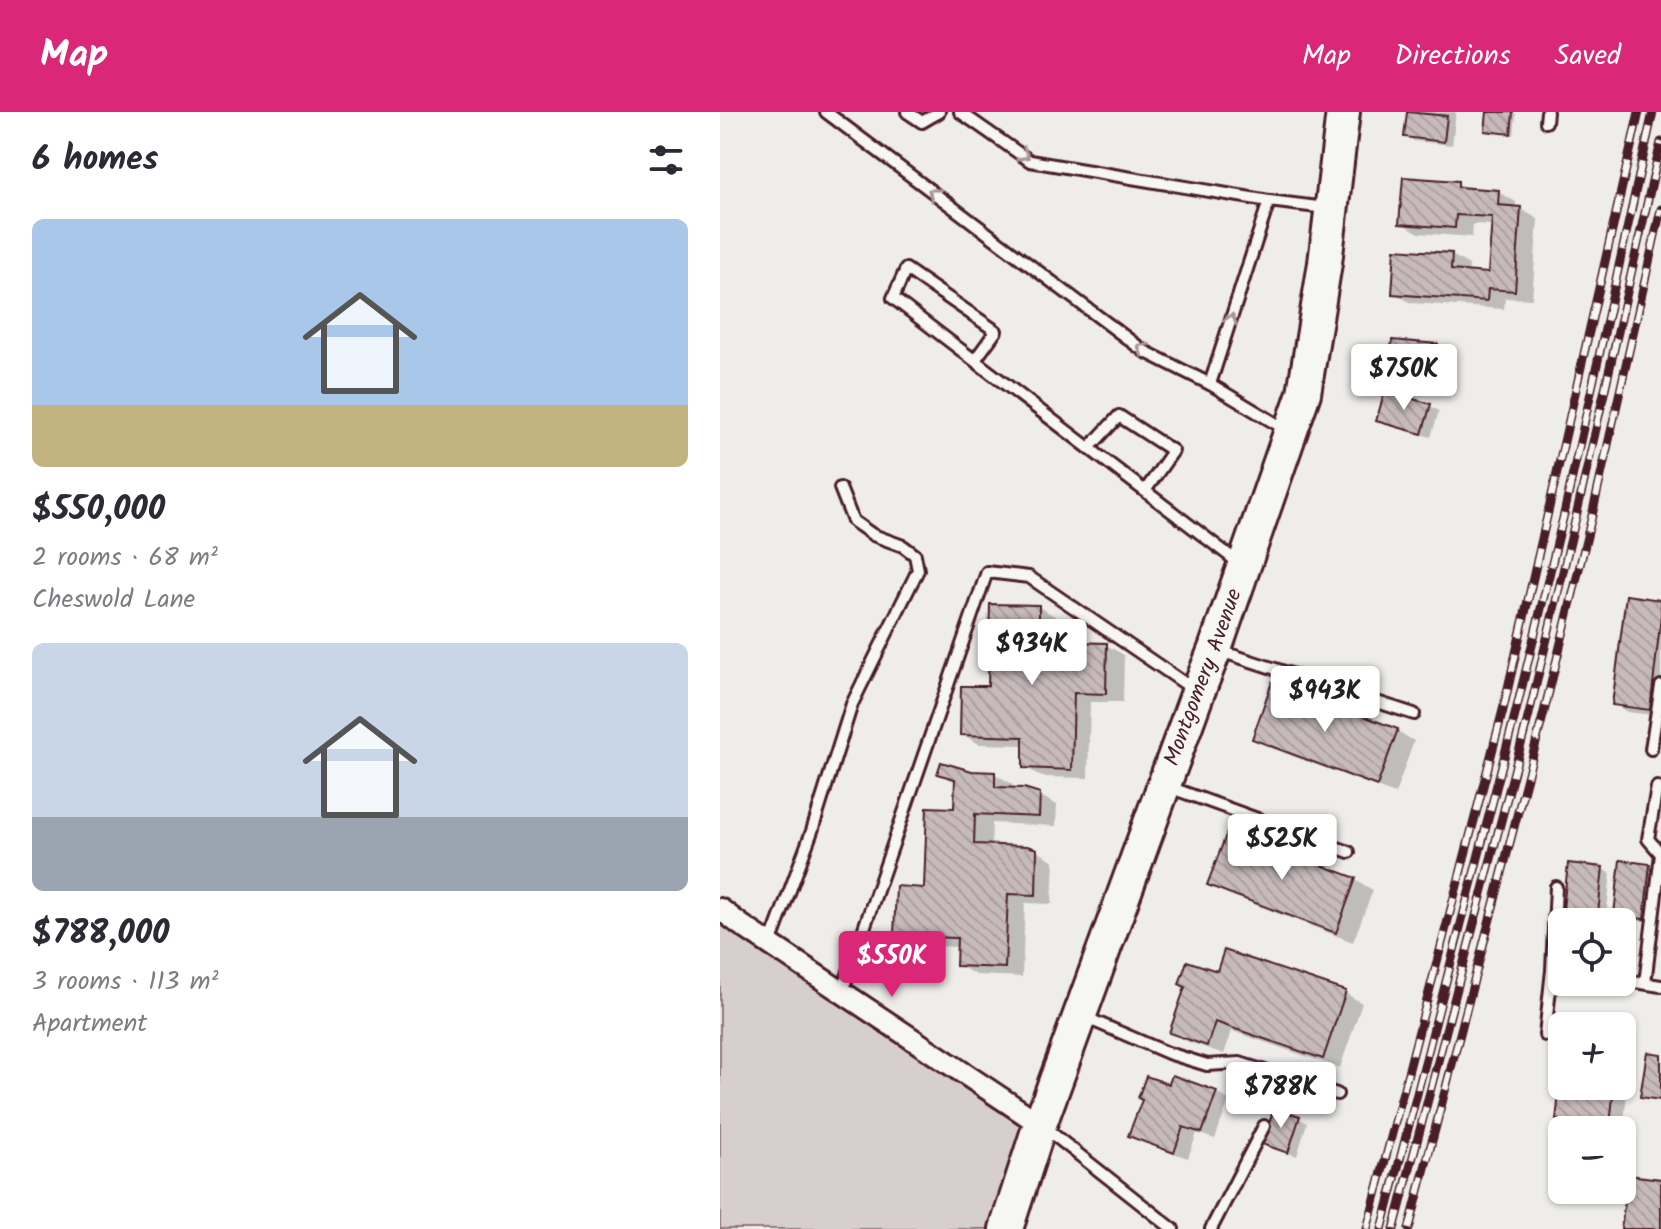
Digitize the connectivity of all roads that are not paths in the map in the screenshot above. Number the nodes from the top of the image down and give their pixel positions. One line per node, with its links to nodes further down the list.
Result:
1 (826, 112): 9 (lane, one-way to 1)
2 (907, 112): 3 (lane)
3 (939, 112)
4 (960, 112): 6 (lane, one-way to 6)
5 (1343, 112): 7 (main road, Montgomery Avenue)
6 (1269, 201): 7 (lane); 9 (lane, one-way to 6)
7 (1331, 209): 10 (main road, Montgomery Avenue)
8 (975, 360): 8 (lane); 11 (lane)
9 (1210, 384): 10 (lane)
10 (1290, 432): 14 (main road, Montgomery Avenue)
11 (1089, 448): 13 (lane); 13 (lane)
12 (840, 488): 26 (lane)
13 (1145, 491): 14 (lane)
14 (1244, 566): 15 (main road, Montgomery Avenue)
15 (1215, 649): 17 (main road, Montgomery Avenue); 18 (lane)
16 (1661, 686): 19 (lane)
17 (1198, 692): 20 (main road, Montgomery Avenue); 30 (lane)
18 (1414, 714)
19 (1651, 749)
20 (1164, 785): 22 (lane); 32 (main road, Montgomery Avenue)
21 (1657, 787): 28 (lane)
22 (1349, 852)
23 (1556, 887): 24 (lane)
24 (1556, 908)
25 (720, 909): 26 (street)
26 (770, 944): 30 (street)
27 (1636, 982): 28 (lane)
28 (1645, 983): 29 (lane)
29 (1661, 986)
30 (842, 992): 35 (street)
31 (1552, 996): 33 (lane)
32 (1080, 1015): 34 (lane); 35 (main road, Montgomery Avenue)
33 (1545, 1035)
34 (1337, 1094)
35 (1040, 1124): 37 (main road, Montgomery Avenue); 38 (lane)
36 (1264, 1126): 39 (lane)
37 (1006, 1229)
38 (1173, 1229)
39 (1211, 1229)

